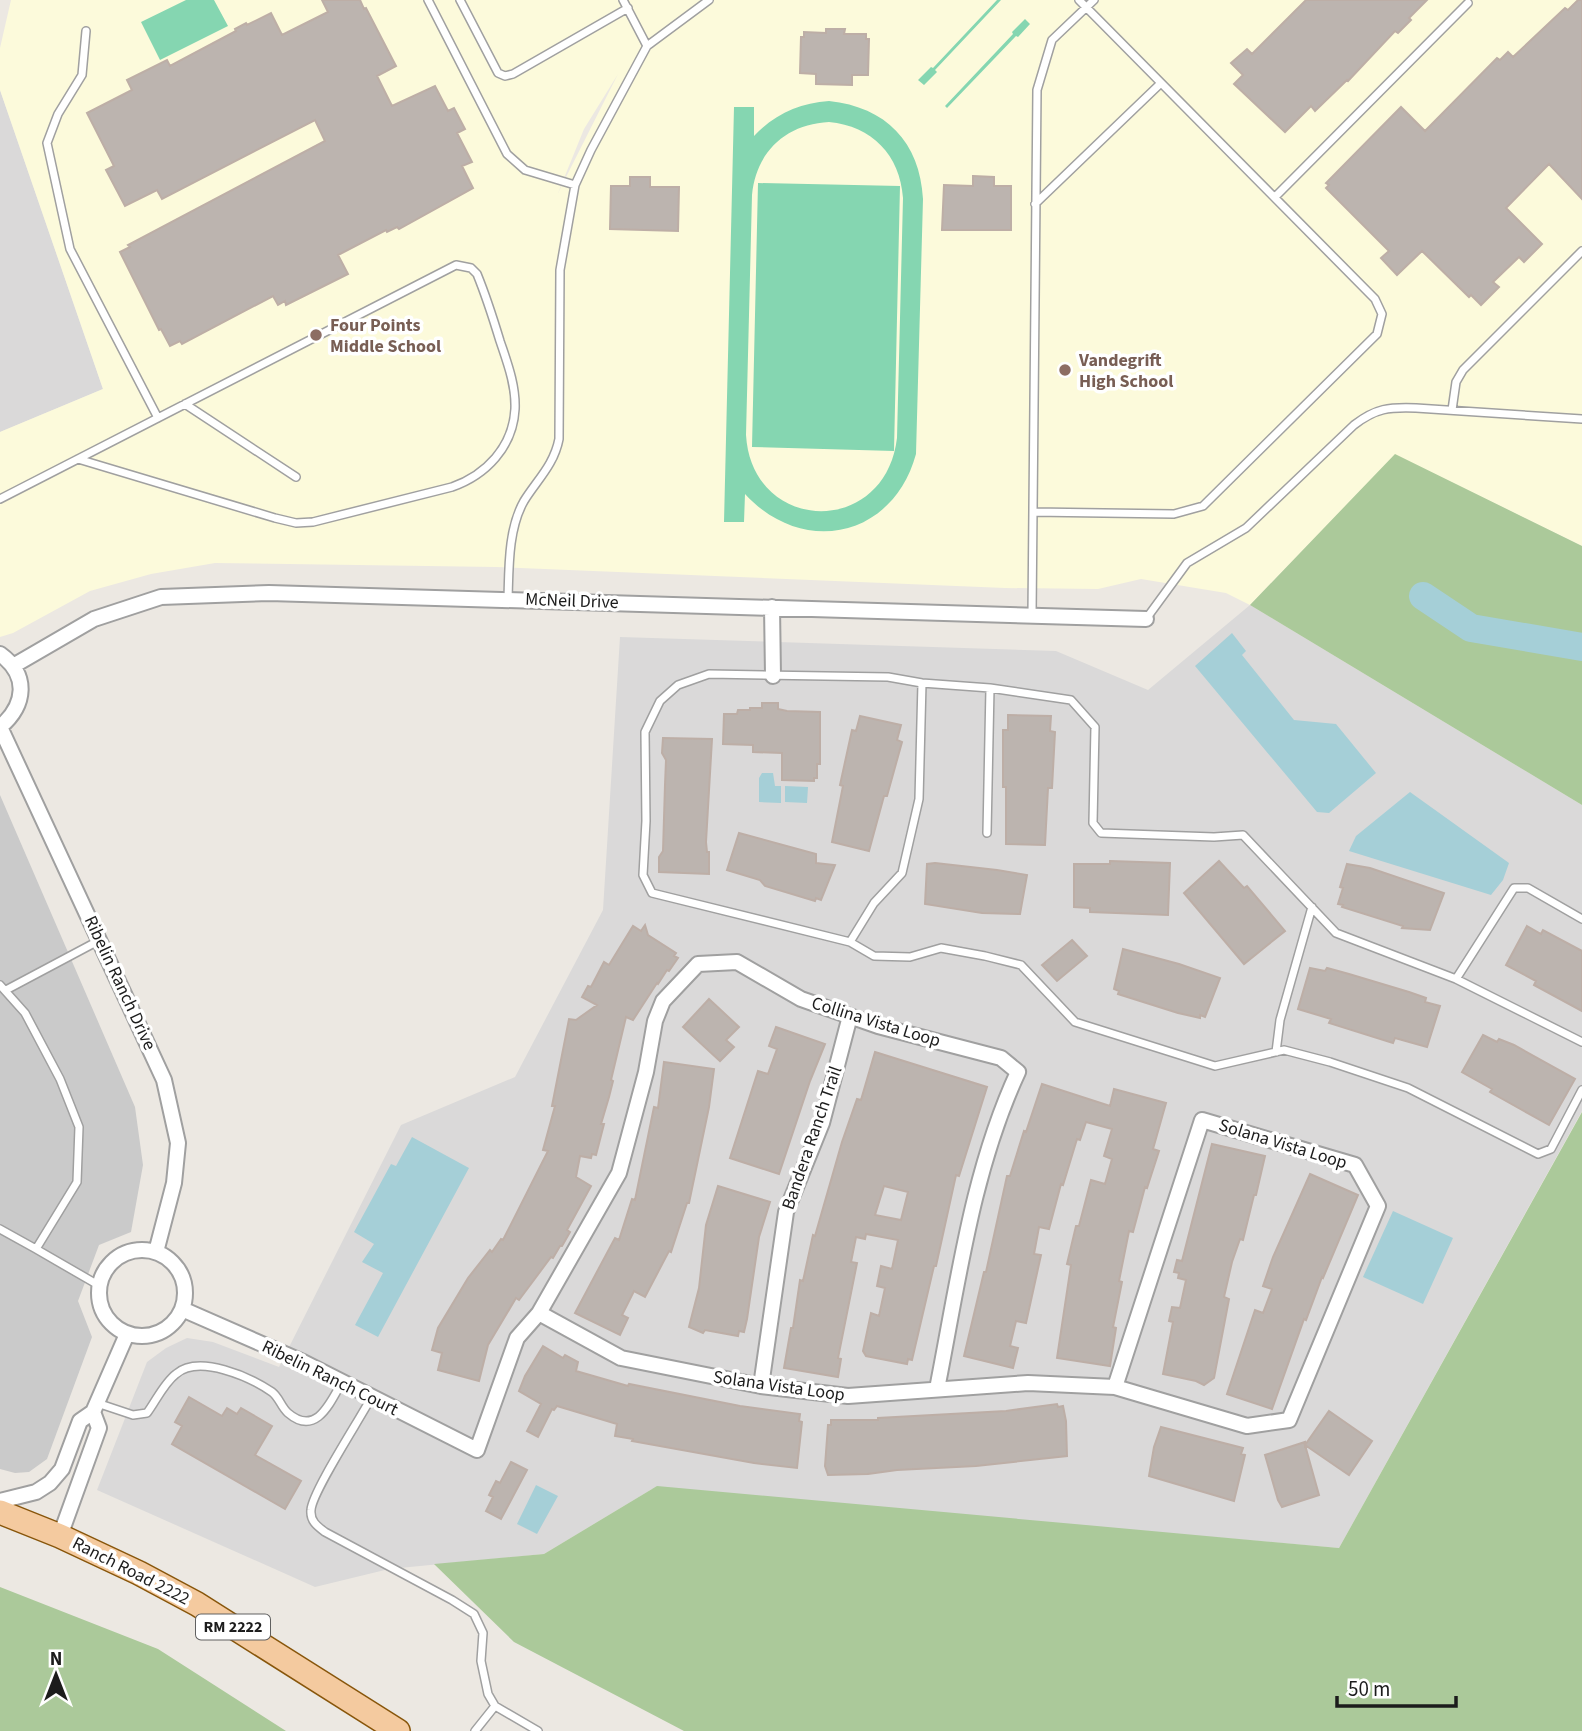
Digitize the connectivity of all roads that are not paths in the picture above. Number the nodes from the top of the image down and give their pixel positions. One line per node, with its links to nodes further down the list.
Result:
1 (428, 0): 13 (lane)
2 (460, 0): 8 (lane)
3 (623, 0): 8 (lane)
4 (709, 0): 11 (lane)
5 (1079, 0): 9 (lane)
6 (1094, 0): 9 (lane)
7 (1468, 3): 14 (lane)
8 (628, 8): 11 (lane)
9 (1086, 8): 12 (lane); 15 (lane)
10 (86, 31): 19 (lane)
11 (648, 46): 13 (lane)
12 (1161, 83): 14 (lane); 15 (lane)
13 (575, 185): 25 (lane)
14 (1275, 197): 24 (lane)
15 (1035, 204): 24 (lane)
16 (1582, 251): 18 (lane)
17 (186, 404): 19 (lane); 21 (lane); 22 (lane)
18 (1452, 410): 20 (lane); 28 (lane)
19 (158, 418): 21 (lane)
20 (1582, 419)
21 (78, 459): 23 (lane)
22 (296, 477)
23 (0, 499)
24 (1033, 512): 27 (lane)
25 (508, 599): 26 (street, McNeil Drive); 30 (street, McNeil Drive)
26 (772, 607): 27 (street, McNeil Drive); 31 (street)
27 (1032, 615): 28 (street, McNeil Drive)
28 (1146, 619)
29 (0, 654): 30 (street)
30 (13, 666): 34 (street)
31 (773, 676): 32 (lane); 39 (lane)
32 (922, 683): 33 (lane); 39 (lane)
33 (990, 688): 35 (lane); 36 (lane)
34 (0, 727): 38 (street, Ribelin Ranch Drive)
35 (987, 833)
36 (1312, 907): 40 (lane); 44 (lane)
37 (1582, 919): 40 (lane)
38 (100, 940): 41 (lane); 48 (street, Ribelin Ranch Drive)
39 (850, 942): 44 (lane)
40 (1455, 979): 43 (lane)
41 (3, 987): 47 (lane)
42 (850, 1016): 51 (street, Collina Vista Loop); 54 (street, Bandera Ranch Trail); 56 (street, Collina Vista Loop)
43 (1582, 1042)
44 (1276, 1052): 45 (lane)
45 (1582, 1090)
46 (0, 1229): 47 (lane)
47 (36, 1249): 49 (lane)
48 (156, 1252): 49 (street); 50 (street)
49 (100, 1286): 52 (street)
50 (182, 1309): 52 (street); 53 (street, Ribelin Ranch Court)
51 (539, 1313): 54 (street, Solana Vista Loop); 59 (street, Collina Vista Loop)
52 (128, 1334): 58 (street)
53 (342, 1382): 57 (street, Ribelin Ranch Court); 58 (lane)
54 (761, 1386): 56 (street, Solana Vista Loop)
55 (1115, 1387): 55 (street, Solana Vista Loop); 56 (street, Solana Vista Loop)
56 (936, 1389)
57 (371, 1398): 59 (street, Ribelin Ranch Court); 63 (lane)
58 (95, 1408): 60 (street); 62 (street)
59 (477, 1450)
60 (0, 1501)
61 (0, 1512): 62 (main road, Ranch Road 2222 / RM 2222)
62 (60, 1536): 64 (main road, Ranch Road 2222 / RM 2222)
63 (495, 1706): 65 (lane); 66 (lane)
64 (398, 1731)
65 (475, 1731)
66 (538, 1731)

